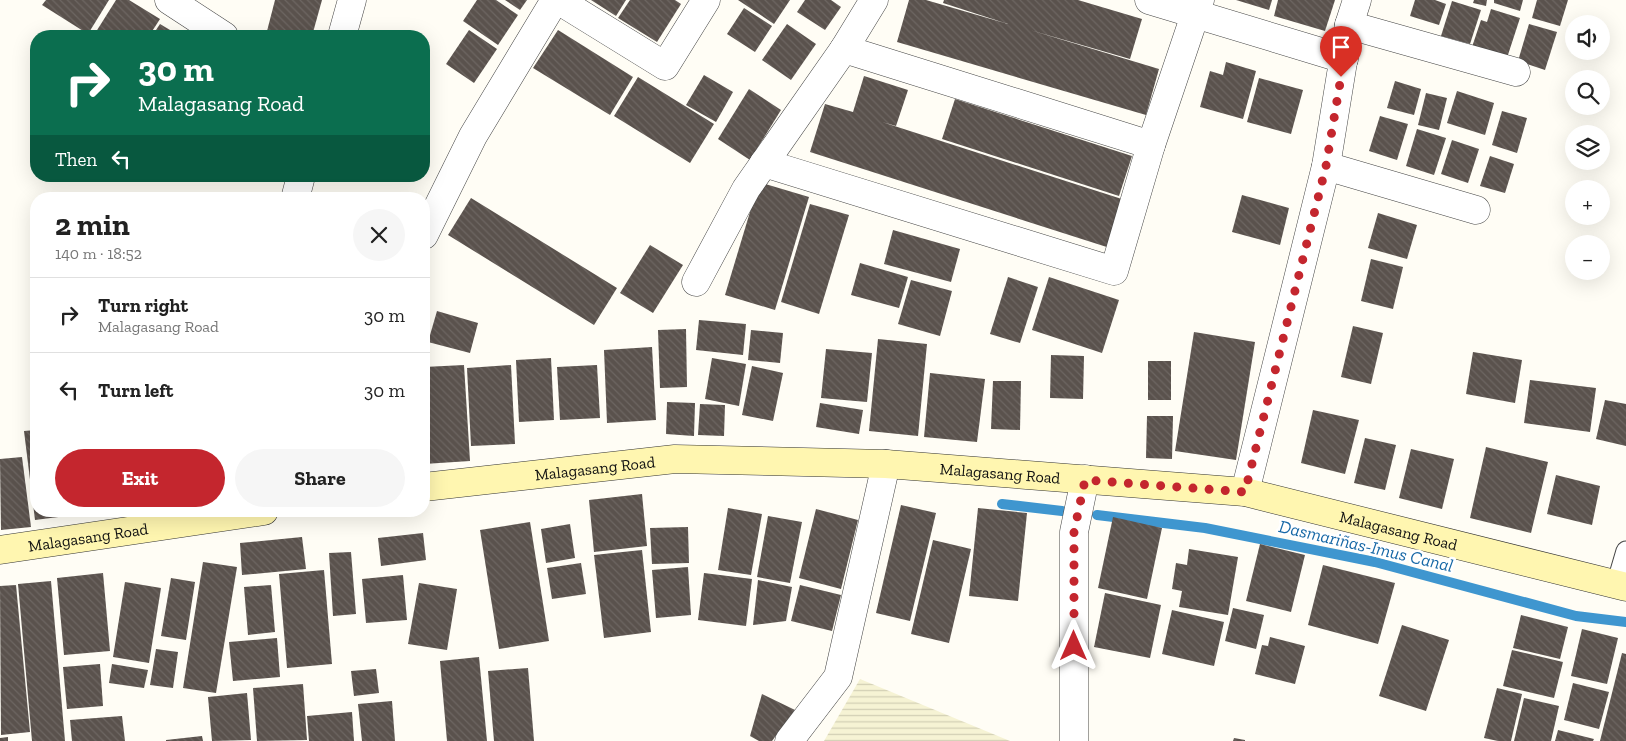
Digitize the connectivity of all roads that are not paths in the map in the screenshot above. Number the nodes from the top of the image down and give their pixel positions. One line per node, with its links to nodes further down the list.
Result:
1 (169, 0): 8 (street)
2 (352, 0): 11 (street)
3 (556, 0): 4 (street); 19 (street)
4 (706, 0)
5 (874, 0): 12 (street)
6 (1149, 0): 7 (street)
7 (1198, 7): 13 (street); 15 (street)
8 (197, 9): 10 (street)
9 (1353, 12): 13 (street); 14 (street)
10 (218, 30)
11 (344, 30)
12 (844, 49): 15 (street); 16 (street)
13 (1344, 59): 17 (street)
14 (1516, 72)
15 (1151, 144): 16 (street)
16 (764, 163): 20 (street)
17 (1326, 166): 18 (street); 24 (street)
18 (1476, 210)
19 (430, 223)
20 (696, 282)
21 (886, 464): 22 (main road, Malagasang Road); 23 (main road, Malagasang Road); 29 (street)
22 (1085, 480): 24 (main road, Malagasang Road); 30 (street)
23 (430, 486)
24 (1245, 492): 28 (main road, Malagasang Road)
25 (223, 517): 26 (main road, Malagasang Road)
26 (0, 550)
27 (1626, 551): 28 (lane)
28 (1621, 586)
29 (789, 741)
30 (1074, 741)

